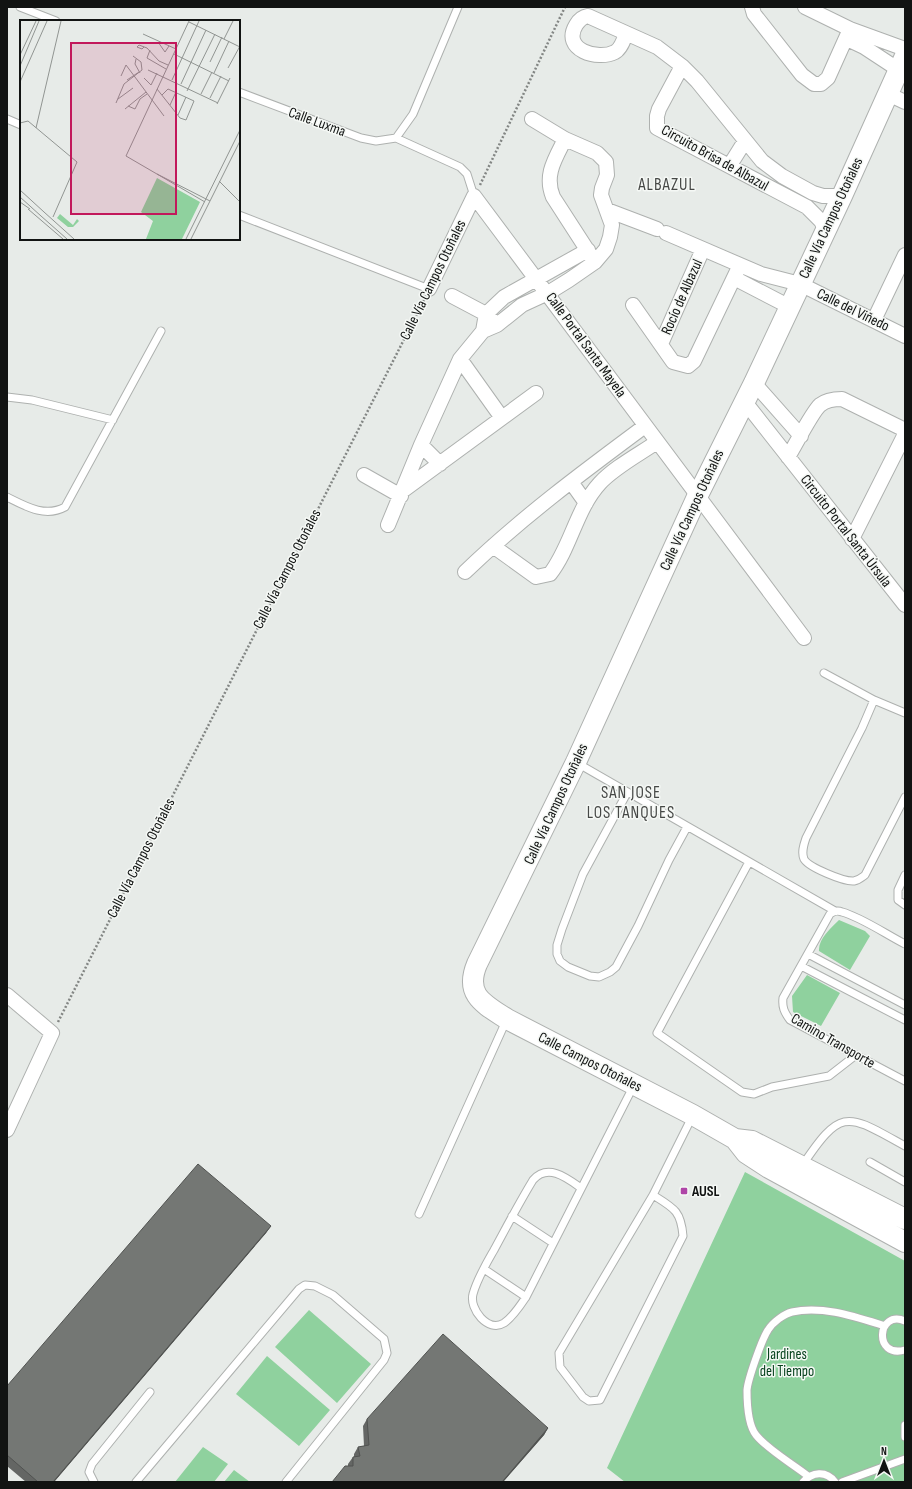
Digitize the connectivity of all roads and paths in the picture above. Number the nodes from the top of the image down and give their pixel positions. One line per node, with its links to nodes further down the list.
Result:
1 (20, 7): 6 (lane)
2 (458, 7): 17 (lane)
3 (565, 7): 23 (path)
4 (752, 7): 8 (street)
5 (805, 7): 8 (street)
6 (53, 20)
7 (626, 34): 11 (street, Circuito Brisa de Albazul)
8 (849, 34): 9 (street); 10 (street)
9 (905, 49)
10 (902, 63): 13 (street, Calle Vía Campos Otoñales)
11 (682, 66): 19 (street, Circuito Brisa de Albazul); 20 (street, Circuito Brisa de Albazul)
12 (240, 92): 17 (lane, Calle Luxma)
13 (896, 98): 24 (street, Calle Vía Campos Otoñales)
14 (7, 119): 16 (lane)
15 (532, 119): 18 (street)
16 (20, 125)
17 (396, 138): 23 (lane)
18 (565, 139): 25 (street); 29 (street)
19 (744, 141): 20 (street); 21 (street, Circuito Brisa de Albazul)
20 (730, 165): 22 (street, Circuito Brisa de Albazul)
21 (782, 176): 22 (street); 24 (street, Circuito Brisa de Albazul)
22 (774, 191): 27 (street, Circuito Brisa de Albazul)
23 (474, 196): 33 (street, Calle Portal Santa Mayela); 35 (street, Calle Vía Campos Otoñales)
24 (842, 196): 27 (street, Calle Vía Campos Otoñales)
25 (606, 210): 28 (street, Rocío de Albazul); 31 (street)
26 (240, 215): 35 (lane)
27 (825, 229): 34 (street, Calle Vía Campos Otoñales)
28 (703, 249): 32 (street, Rocío de Albazul); 46 (street, Rocío de Albazul)
29 (588, 250): 31 (street); 33 (street)
30 (905, 255): 41 (street)
31 (595, 262): 36 (street)
32 (737, 271): 34 (street, Rocío de Albazul); 39 (street, Rocío de Albazul); 46 (street, Rocío de Albazul)
33 (538, 279): 36 (street, Calle Portal Santa Mayela); 40 (street)
34 (800, 284): 39 (street, Calle Vía Campos Otoñales); 41 (street, Calle del Viñedo)
35 (429, 289): 93 (path, Calle Vía Campos Otoñales)
36 (548, 293): 42 (street); 54 (street, Calle Portal Santa Mayela)
37 (452, 296): 40 (street)
38 (634, 305): 46 (street, Rocío de Albazul)
39 (790, 307): 48 (street, Calle Vía Campos Otoñales)
40 (486, 314): 42 (street); 44 (street)
41 (874, 320): 45 (street, Calle del Viñedo)
42 (497, 325): 44 (street)
43 (161, 331): 53 (lane)
44 (483, 331): 47 (street)
45 (905, 336)
46 (661, 344)
47 (460, 358): 52 (street); 59 (street)
48 (754, 384): 51 (street, Calle Vía Campos Otoñales); 57 (street)
49 (536, 393): 52 (street)
50 (7, 397): 53 (lane)
51 (745, 402): 60 (street, Circuito Portal Santa Úrsula); 65 (street, Calle Vía Campos Otoñales)
52 (502, 418): 61 (street)
53 (113, 420): 66 (lane)
54 (645, 426): 58 (street, Calle Portal Santa Mayela); 63 (street)
55 (905, 430): 57 (street)
56 (905, 434): 69 (street)
57 (802, 436): 60 (street)
58 (657, 442): 65 (street, Calle Portal Santa Mayela); 67 (street)
59 (421, 445): 61 (street); 64 (street)
60 (788, 457): 69 (street, Circuito Portal Santa Úrsula)
61 (440, 464): 64 (street)
62 (364, 475): 64 (street)
63 (571, 482): 67 (street); 70 (street)
64 (403, 492): 68 (street)
65 (697, 496): 73 (street, Calle Portal Santa Mayela); 77 (street, Calle Vía Campos Otoñales)
66 (7, 497)
67 (586, 503): 70 (street)
68 (388, 525)
69 (852, 539): 72 (street, Circuito Portal Santa Úrsula)
70 (493, 546): 71 (street)
71 (465, 572)
72 (905, 605)
73 (804, 638)
74 (824, 673): 75 (lane)
75 (874, 700): 76 (lane); 79 (lane)
76 (905, 713)
77 (576, 762): 78 (lane); 87 (street, Calle Vía Campos Otoñales)
78 (627, 793): 80 (lane); 80 (lane)
79 (905, 797)
80 (687, 827): 81 (lane)
81 (749, 862): 84 (lane); 94 (lane)
82 (905, 875): 83 (lane)
83 (905, 905)
84 (835, 911): 85 (lane); 86 (lane, Camino Transporte)
85 (905, 944)
86 (808, 954): 88 (lane, Camino Transporte); 90 (lane)
87 (477, 964): 91 (street, Calle Campos Otoñales)
88 (801, 966): 92 (lane); 94 (lane, Camino Transporte)
89 (7, 995): 93 (street)
90 (905, 1005)
91 (507, 1019): 96 (street, Calle Campos Otoñales); 105 (lane)
92 (905, 1020)
93 (52, 1033): 98 (street)
94 (856, 1055): 95 (lane, Camino Transporte)
95 (905, 1081)
96 (634, 1085): 97 (street, Calle Campos Otoñales); 103 (lane)
97 (693, 1115): 101 (street, Calle Campos Otoñales); 104 (lane)
98 (7, 1130)
99 (905, 1146): 101 (lane)
100 (870, 1162): 102 (lane)
101 (798, 1174): 107 (street, Calle Campos Otoñales); 108 (street, Calle Campos Otoñales)
102 (905, 1182)
103 (581, 1188): 106 (lane); 109 (lane)
104 (653, 1195): 104 (lane)
105 (419, 1214)
106 (512, 1216): 109 (lane); 110 (lane)
107 (905, 1219)
108 (905, 1242)
109 (553, 1243): 111 (lane)
110 (484, 1269): 111 (lane); 111 (lane)
111 (526, 1297)
112 (905, 1321): 113 (lane)
113 (885, 1326): 114 (lane); 119 (lane)
114 (905, 1350)
115 (150, 1392): 120 (lane)
116 (905, 1425): 117 (lane)
117 (905, 1437)
118 (905, 1459): 124 (lane)
119 (806, 1479): 123 (lane)
120 (94, 1482)
121 (136, 1482): 122 (lane)
122 (286, 1482)
123 (835, 1482)
124 (842, 1482)

